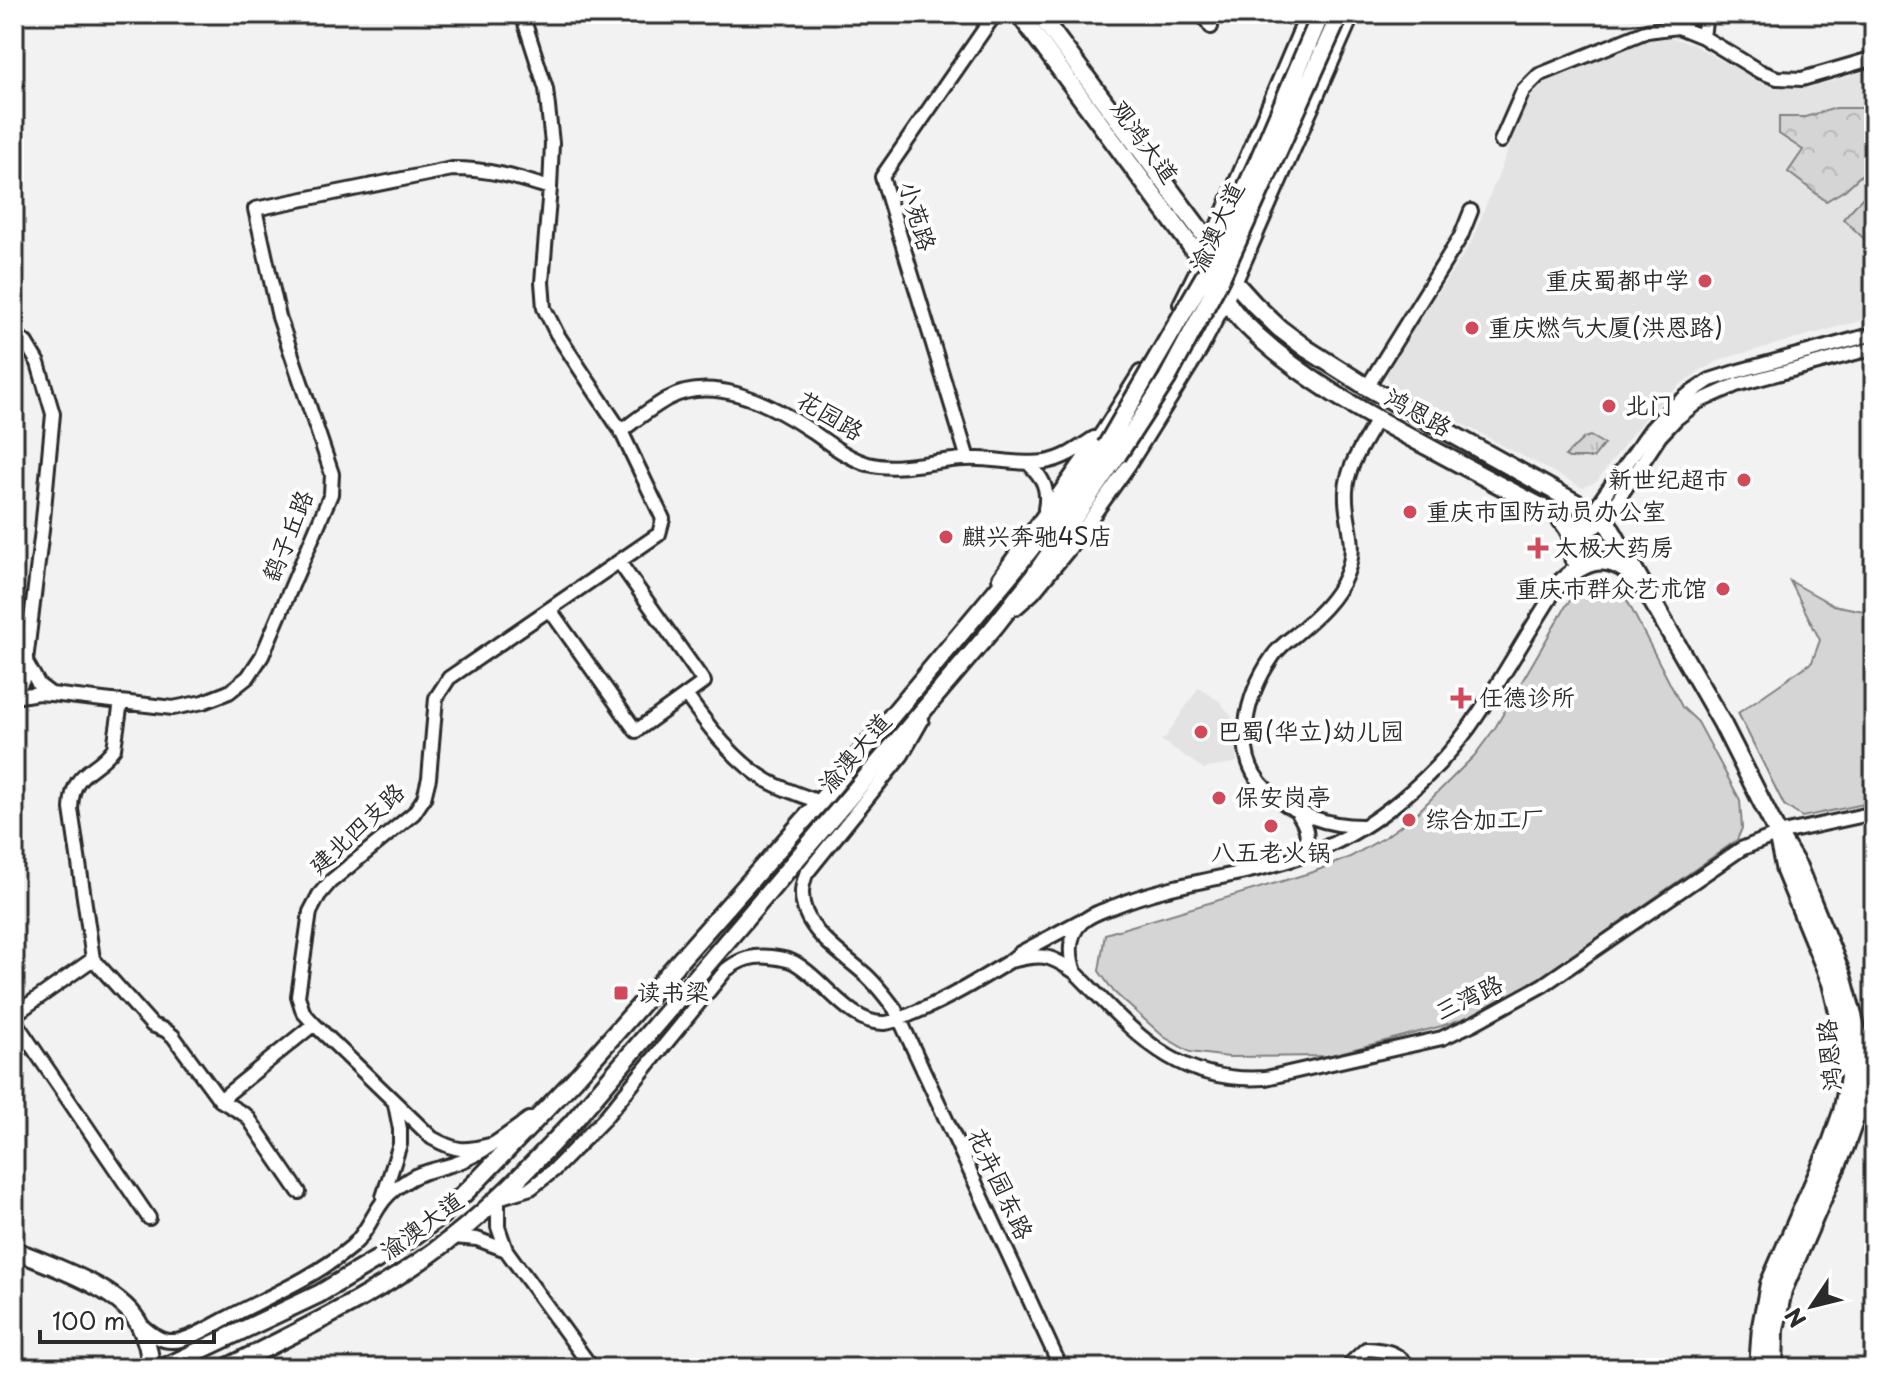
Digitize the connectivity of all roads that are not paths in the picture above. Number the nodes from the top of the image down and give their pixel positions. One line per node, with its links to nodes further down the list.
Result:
1 (522, 14): 15 (street, 建北四支路)
2 (995, 14): 30 (street, 小苑路)
3 (1019, 14): 18 (main road, 观鸿大道)
4 (1039, 14): 17 (main road, 观鸿大道)
5 (1202, 14): 11 (street)
6 (1307, 14): 17 (street)
7 (1321, 14): 29 (main road, 渝澳大道, bridge)
8 (1340, 14): 29 (main road, 渝澳大道, bridge)
9 (1353, 14): 19 (street)
10 (1706, 14): 12 (street)
11 (1211, 27)
12 (1703, 37): 13 (street); 14 (street)
13 (1874, 58)
14 (1501, 141)
15 (550, 188): 28 (street, 建北四支路); 48 (street, 鹞子丘路)
16 (1471, 211): 26 (street)
17 (1210, 243): 18 (street); 19 (main road, 观鸿大道)
18 (1202, 261): 20 (main road, 观鸿大道); 21 (street)
19 (1235, 283): 20 (street); 26 (main road, 鸿恩路)
20 (1226, 302): 25 (street); 27 (main road, 鸿恩路)
21 (1167, 329): 25 (street); 29 (street)
22 (14, 333): 43 (street)
23 (1874, 334): 32 (street)
24 (1874, 348): 32 (street)
25 (1201, 349): 42 (street)
26 (1367, 387): 32 (main road, 鸿恩路)
27 (1377, 419): 34 (main road, 鸿恩路); 50 (street)
28 (621, 431): 30 (street, 花园路); 37 (street, 建北四支路)
29 (1109, 445): 31 (street, 花园路); 33 (street); 41 (main road, 渝澳大道); 42 (main road, 渝澳大道)
30 (968, 459): 31 (street, 花园路)
31 (1028, 463): 33 (street)
32 (1599, 515): 35 (main road); 39 (main road, 鸿恩路)
33 (1044, 516): 41 (street)
34 (1557, 516): 35 (main road, 鸿恩路); 36 (main road)
35 (1585, 530): 36 (street)
36 (1573, 558): 38 (street)
37 (619, 562): 40 (street, 建北四支路); 45 (street)
38 (1558, 585): 39 (main road); 52 (street)
39 (1646, 589): 53 (main road, 鸿恩路)
40 (550, 610): 45 (street); 61 (street, 建北四支路)
41 (979, 611): 49 (main road, 渝澳大道)
42 (995, 626): 47 (main road, 渝澳大道)
43 (26, 661): 44 (street); 46 (street)
44 (51, 694): 46 (street, 鹞子丘路); 48 (street, 鹞子丘路)
45 (686, 695): 49 (street)
46 (14, 697)
47 (934, 698): 60 (street, 花卉园东路); 67 (main road, 渝澳大道)
48 (121, 702): 56 (street)
49 (820, 802): 63 (main road, 渝澳大道)
50 (1296, 810): 52 (street); 54 (street)
51 (1874, 813): 53 (street, 三湾路)
52 (1364, 826): 54 (street)
53 (1778, 834): 58 (street, 三湾路); 81 (main road, 鸿恩路); 82 (main road, 鸿恩路)
54 (1301, 856): 55 (street)
55 (1084, 919): 57 (street); 58 (street)
56 (93, 959): 59 (street); 62 (street)
57 (1010, 961): 58 (street); 60 (street)
58 (1075, 972)
59 (14, 1018): 69 (street)
60 (899, 1019): 67 (street); 78 (street, 花卉园东路)
61 (314, 1024): 62 (street); 64 (street, 建北四支路)
62 (220, 1100): 66 (street)
63 (551, 1103): 65 (street); 75 (main road, 渝澳大道)
64 (395, 1104): 65 (street, 建北四支路); 68 (street)
65 (494, 1144): 68 (street)
66 (299, 1192)
67 (498, 1198): 70 (main road, 渝澳大道); 72 (street)
68 (380, 1205): 73 (street)
69 (149, 1218)
70 (454, 1237): 72 (street); 76 (main road, 渝澳大道)
71 (14, 1250): 73 (main road)
72 (506, 1250): 77 (street)
73 (140, 1325): 74 (main road)
74 (151, 1368)
75 (163, 1368)
76 (226, 1368)
77 (592, 1368)
78 (1061, 1368)
79 (1349, 1368): 80 (street)
80 (1410, 1368)
81 (1758, 1368)
82 (1774, 1368)

